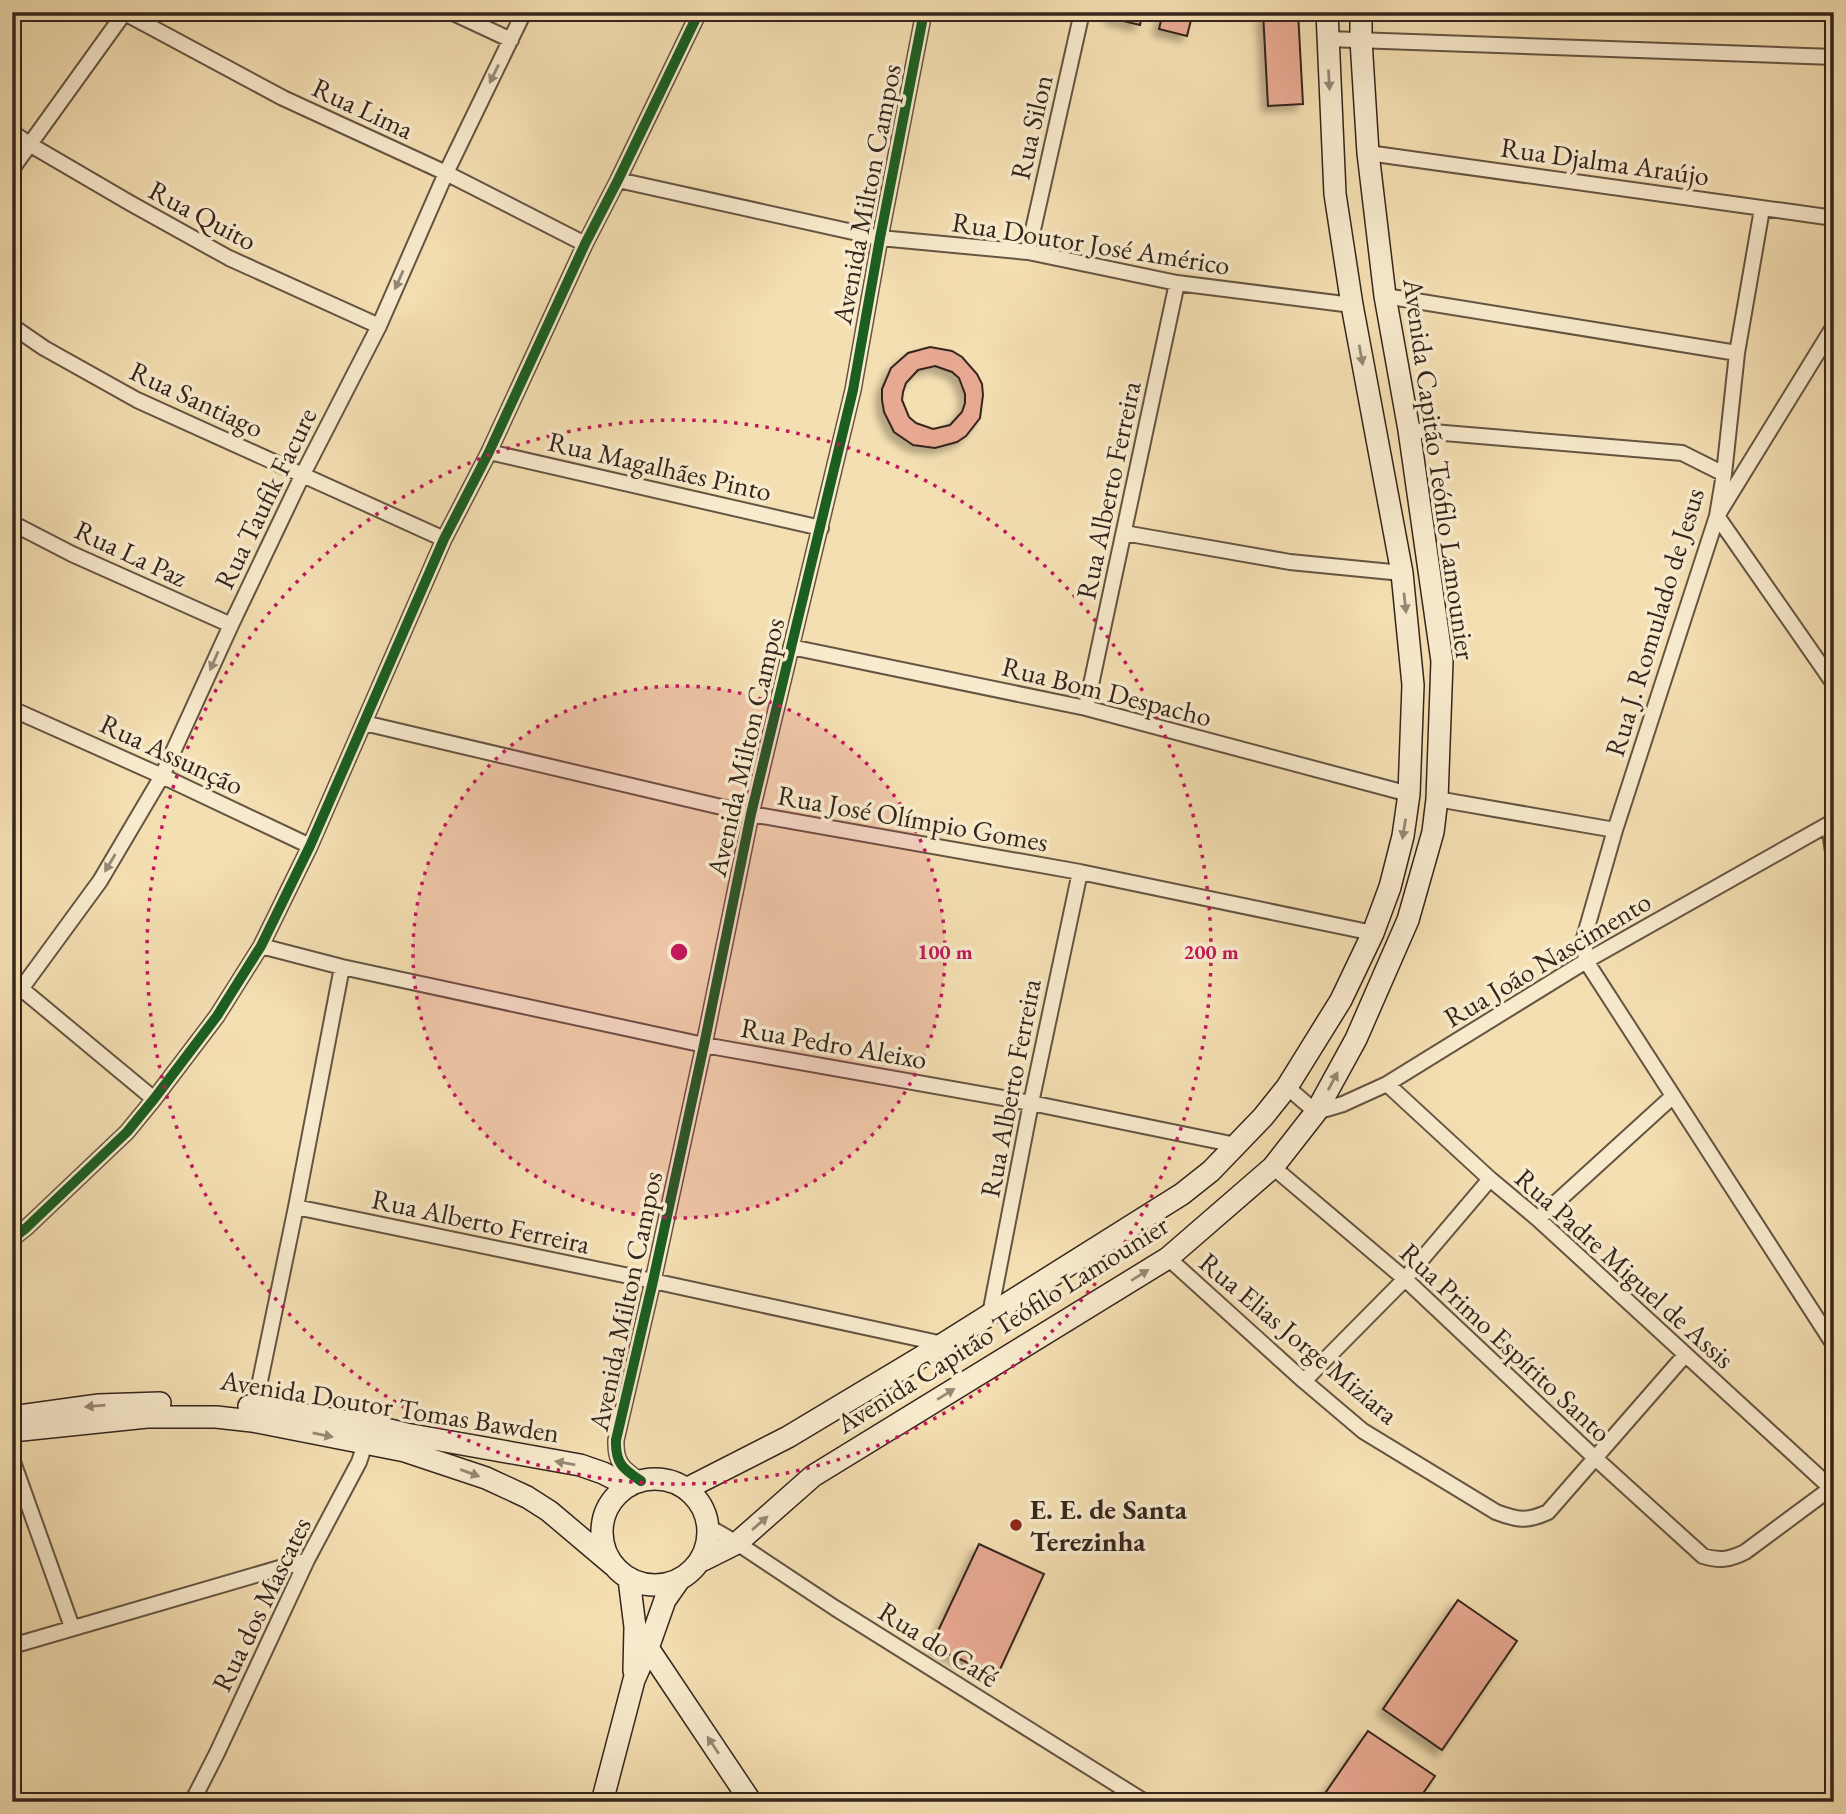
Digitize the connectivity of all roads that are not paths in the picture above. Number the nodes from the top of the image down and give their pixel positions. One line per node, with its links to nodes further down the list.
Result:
1 (451, 12): 10 (street)
2 (524, 12): 10 (street, Rua Taufik Facure)
3 (699, 12): 18 (street)
4 (925, 12): 23 (street, Avenida Milton Campos)
5 (1082, 12): 25 (street, Rua Silon)
6 (1327, 12): 9 (main road, Avenida Capitão Teófilo Lamounier)
7 (1361, 12): 11 (main road, Avenida Capitão Teófilo Lamounier)
8 (124, 13): 14 (street); 17 (street, Rua Lima)
9 (1327, 39): 11 (street); 20 (main road, Avenida Capitão Teófilo Lamounier, one-way to 20)
10 (511, 40): 17 (street, Rua Taufik Facure, one-way to 17)
11 (1361, 40): 12 (street); 15 (main road, Avenida Capitão Teófilo Lamounier)
12 (1834, 57)
13 (12, 132): 14 (street, Rua Quito)
14 (29, 144): 16 (street); 30 (street, Rua Quito)
15 (1368, 152): 19 (main road, Avenida Capitão Teófilo Lamounier); 21 (street, Rua Djalma Araújo)
16 (12, 169)
17 (446, 173): 24 (street, Rua Lima); 30 (street, Rua Taufik Facure, one-way to 30)
18 (618, 180): 23 (street, Rua Doutor José Américo); 24 (street)
19 (1373, 187): 20 (main road); 27 (main road, Avenida Capitão Teófilo Lamounier)
20 (1335, 194): 28 (main road, Avenida Capitão Teófilo Lamounier)
21 (1762, 209): 22 (street, Rua Djalma Araújo); 32 (street, Rua J. Romulado de Jesus)
22 (1834, 216)
23 (880, 238): 25 (street, Rua Doutor José Américo); 39 (street, Avenida Milton Campos)
24 (585, 243): 34 (street)
25 (1028, 252): 26 (street, Rua Doutor José Américo)
26 (1177, 283): 28 (street, Rua Doutor José Américo); 40 (street, Rua Alberto Ferreira)
27 (1385, 296): 32 (street); 33 (main road, Avenida Capitão Teófilo Lamounier)
28 (1352, 305): 42 (main road, Avenida Capitão Teófilo Lamounier, one-way to 42)
29 (12, 326): 35 (street, Rua Santiago)
30 (379, 326): 35 (street, Rua Taufik Facure)
31 (1834, 326): 37 (street)
32 (1737, 354): 36 (street, Rua J. Romulado de Jesus)
33 (1409, 430): 36 (street); 51 (main road, Avenida Capitão Teófilo Lamounier)
34 (489, 452): 39 (street, Rua Magalhães Pinto); 41 (street)
35 (303, 474): 41 (street, Rua Santiago); 43 (street, Rua Taufik Facure)
36 (1724, 474): 37 (street, Rua J. Romulado de Jesus)
37 (1717, 516): 45 (street); 54 (street, Rua J. Romulado de Jesus)
38 (12, 523): 43 (street, Rua La Paz)
39 (821, 528): 44 (street, Avenida Milton Campos)
40 (1124, 533): 42 (street); 46 (street, Rua Alberto Ferreira)
41 (444, 539): 48 (street)
42 (1402, 573): 50 (main road, Avenida Capitão Teófilo Lamounier, one-way to 50)
43 (231, 625): 49 (street, Rua Taufik Facure, one-way to 49)
44 (791, 647): 46 (street, Rua Bom Despacho); 52 (street, Avenida Milton Campos)
45 (1834, 684)
46 (1086, 708): 50 (street, Rua Bom Despacho)
47 (12, 709): 49 (street, Rua Assunção)
48 (365, 723): 52 (street, Rua José Olímpio Gomes); 55 (street)
49 (162, 776): 55 (street, Rua Assunção); 62 (street, Rua Taufik Facure, one-way to 62)
50 (1409, 794): 58 (main road, Avenida Capitão Teófilo Lamounier, one-way to 58)
51 (1437, 799): 54 (street); 69 (main road, Avenida Capitão Teófilo Lamounier, one-way to 51)
52 (751, 814): 57 (street, Rua José Olímpio Gomes); 63 (street, Avenida Milton Campos)
53 (1832, 822): 56 (street); 60 (street, Rua João Nascimento)
54 (1615, 830): 60 (street, Rua J. Romulado de Jesus)
55 (310, 846): 59 (street)
56 (1834, 859)
57 (1080, 872): 58 (street, Rua José Olímpio Gomes); 68 (street, Rua Alberto Ferreira)
58 (1373, 933): 65 (main road, Avenida Capitão Teófilo Lamounier)
59 (261, 946): 61 (street, Rua Pedro Aleixo); 67 (street)
60 (1586, 961): 64 (street, Rua João Nascimento); 66 (street)
61 (342, 967): 63 (street, Rua Pedro Aleixo); 73 (street)
62 (15, 989): 67 (street)
63 (704, 1045): 68 (street, Rua Pedro Aleixo); 78 (street, Avenida Milton Campos)
64 (1387, 1084): 69 (street, Rua João Nascimento); 72 (street, Rua Padre Miguel de Assis)
65 (1287, 1087): 69 (street); 70 (main road, Avenida Capitão Teófilo Lamounier)
66 (1672, 1097): 74 (street); 81 (street)
67 (154, 1099): 75 (street)
68 (1031, 1103): 70 (street, Rua Pedro Aleixo); 79 (street, Rua Alberto Ferreira)
69 (1317, 1112): 71 (main road, Avenida Capitão Teófilo Lamounier)
70 (1236, 1145): 79 (main road, Avenida Capitão Teófilo Lamounier)
71 (1273, 1167): 76 (main road, Avenida Capitão Teófilo Lamounier); 77 (street, Rua Primo Espírito Santo)
72 (1490, 1180): 74 (street, Rua Padre Miguel de Assis); 77 (street)
73 (296, 1207): 78 (street, Rua Alberto Ferreira); 84 (street)
74 (1538, 1219): 82 (street, Rua Padre Miguel de Assis)
75 (12, 1239)
76 (1168, 1258): 83 (street, Rua Elias Jorge Miziara); 94 (main road, Avenida Capitão Teófilo Lamounier, one-way to 76)
77 (1405, 1279): 83 (street); 88 (street, Rua Primo Espírito Santo)
78 (653, 1281): 80 (street, Rua Alberto Ferreira); 90 (street, Avenida Milton Campos)
79 (990, 1314): 80 (main road, Avenida Capitão Teófilo Lamounier)
80 (943, 1344): 92 (main road, Avenida Capitão Teófilo Lamounier)
81 (1834, 1345)
82 (1685, 1355): 88 (street); 91 (street, Rua Padre Miguel de Assis)
83 (1304, 1381): 88 (street, Rua Elias Jorge Miziara)
84 (254, 1414): 85 (main road, Avenida Doutor Tomas Bawden, one-way to 85); 86 (main road, Avenida Doutor Tomas Bawden); 87 (main road, Avenida Doutor Tomas Bawden)
85 (12, 1417)
86 (12, 1431)
87 (367, 1434): 90 (main road, Avenida Doutor Tomas Bawden, one-way to 87); 95 (street, Rua dos Mascates); 97 (main road, Avenida Doutor Tomas Bawden, one-way to 97)
88 (1594, 1457): 91 (street, Rua Primo Espírito Santo)
89 (12, 1459): 99 (street)
90 (635, 1484): 92 (main road); 97 (main road)
91 (1833, 1487)
92 (686, 1489): 93 (main road)
93 (707, 1527): 94 (street, Rua do Café); 96 (main road)
94 (737, 1543): 96 (main road, Avenida Capitão Teófilo Lamounier); 106 (street, Rua do Café)
95 (307, 1560): 99 (street); 103 (street, Rua dos Mascates)
96 (703, 1560): 98 (main road)
97 (621, 1572): 98 (main road); 102 (main road)
98 (680, 1580): 101 (main road)
99 (72, 1627): 100 (street)
100 (12, 1646)
101 (648, 1648): 102 (main road); 105 (main road, one-way to 101)
102 (634, 1680): 104 (main road)
103 (191, 1802)
104 (602, 1802)
105 (751, 1802)
106 (1145, 1802)

